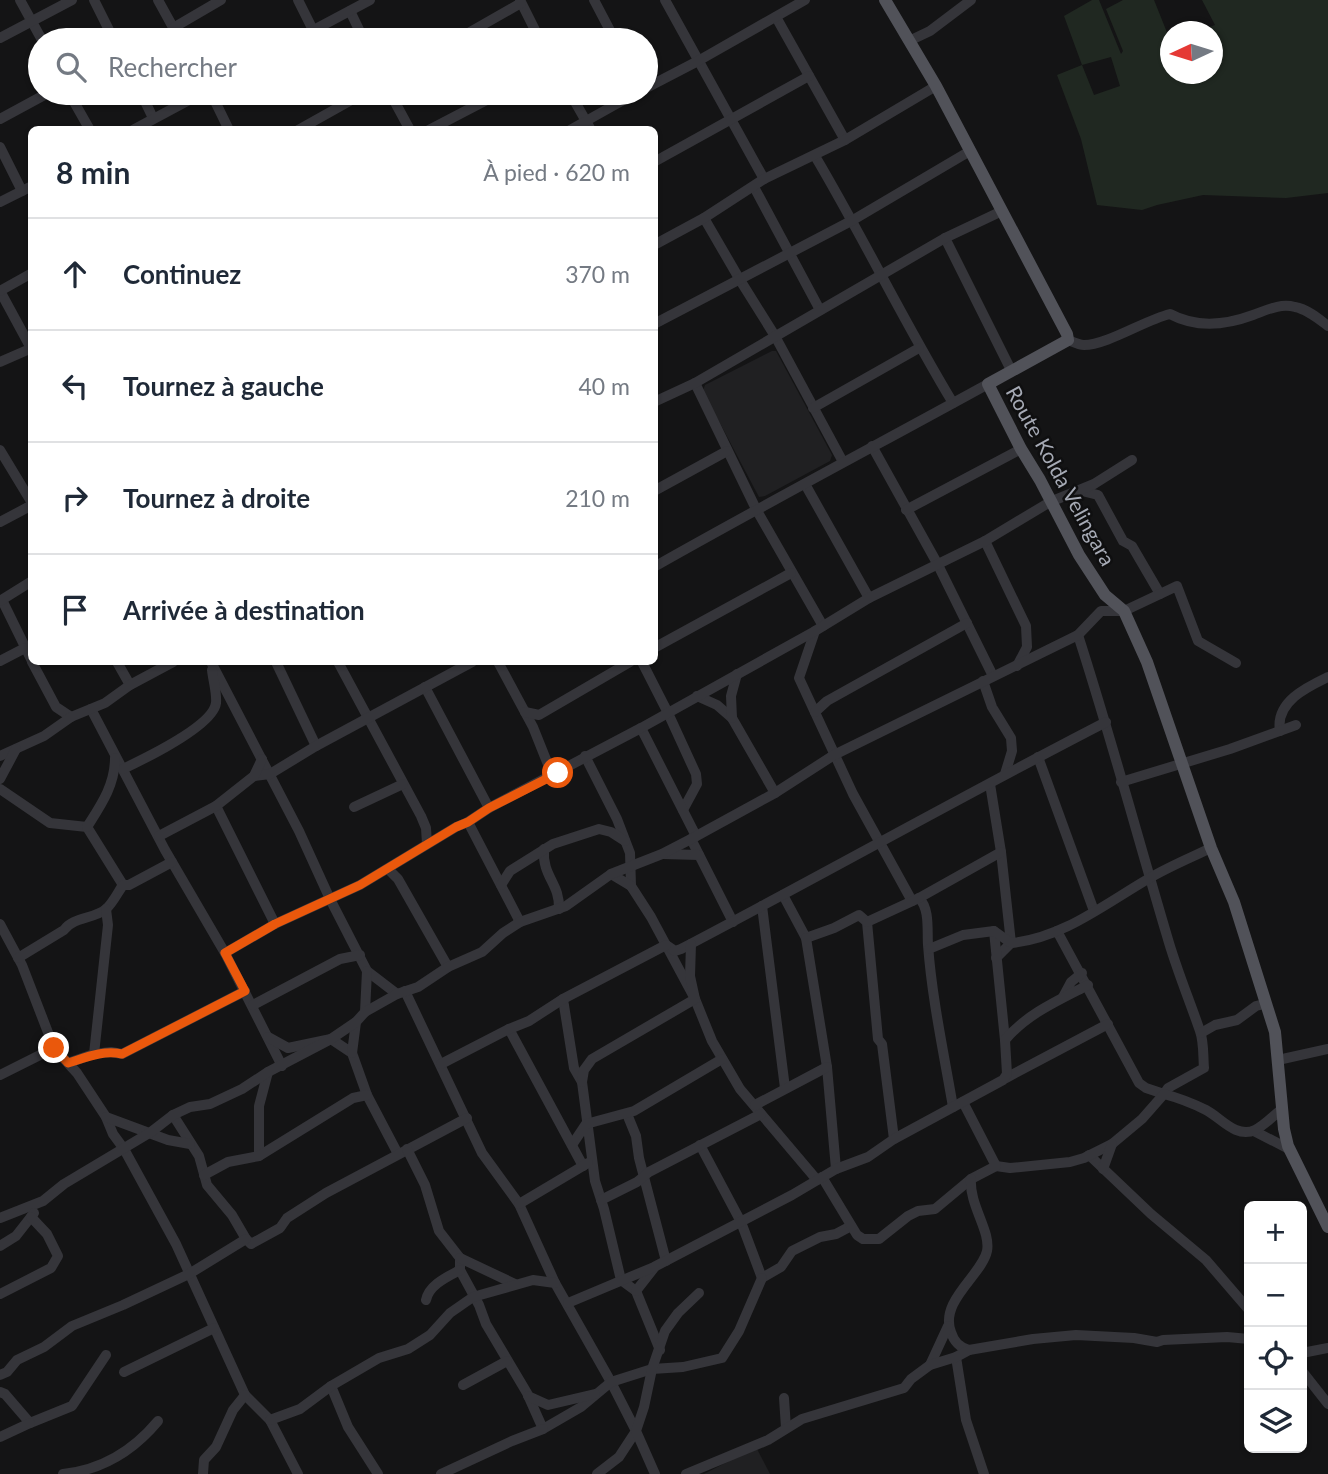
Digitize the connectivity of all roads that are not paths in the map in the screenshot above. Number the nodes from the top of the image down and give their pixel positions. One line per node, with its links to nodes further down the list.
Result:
1 (20, 0): 16 (street)
2 (72, 0): 16 (street)
3 (94, 0): 18 (street)
4 (158, 0): 19 (street)
5 (221, 0): 19 (street)
6 (298, 0): 20 (street)
7 (370, 0): 14 (street)
8 (594, 0): 25 (street)
9 (664, 0): 28 (street)
10 (805, 0): 15 (street)
11 (885, 0): 27 (main road)
12 (971, 0): 27 (street)
13 (521, 1): 23 (street); 24 (street)
14 (350, 11): 21 (street); 22 (street)
15 (776, 17): 28 (street); 29 (street)
16 (32, 21): 17 (street); 26 (street)
17 (35, 28)
18 (108, 28)
19 (173, 28)
20 (312, 28)
21 (317, 28)
22 (358, 28)
23 (476, 28)
24 (534, 28)
25 (609, 28)
26 (0, 38)
27 (909, 41): 31 (main road)
28 (698, 61): 30 (street); 44 (street)
29 (809, 76): 44 (street); 52 (street)
30 (658, 82)
31 (936, 86): 52 (street); 54 (main road)
32 (28, 104): 43 (street)
33 (76, 105): 46 (street)
34 (147, 105): 42 (street)
35 (178, 105): 42 (street)
36 (217, 105): 48 (street)
37 (343, 105): 49 (street)
38 (396, 105): 50 (street)
39 (477, 105): 51 (street)
40 (577, 105): 45 (street)
41 (618, 105): 45 (street)
42 (153, 118): 47 (street)
43 (0, 119)
44 (733, 120): 56 (street); 57 (street)
45 (589, 125)
46 (88, 126)
47 (140, 126)
48 (227, 126)
49 (305, 126)
50 (408, 126)
51 (437, 126)
52 (845, 140): 55 (street)
53 (0, 147): 59 (street)
54 (970, 151): 61 (main road); 63 (street)
55 (815, 156): 57 (street); 63 (street)
56 (658, 160)
57 (764, 179): 58 (street)
58 (754, 187): 62 (street); 66 (street)
59 (27, 189): 60 (street)
60 (0, 202)
61 (1002, 211): 64 (street); 75 (main road)
62 (705, 218): 65 (street); 69 (street)
63 (853, 220): 66 (street); 68 (street)
64 (945, 238): 68 (street); 80 (street)
65 (658, 243)
66 (788, 253): 69 (street); 71 (street)
67 (28, 275): 70 (street)
68 (881, 276): 71 (street); 77 (street)
69 (740, 280): 72 (street); 74 (street)
70 (0, 291): 76 (street)
71 (820, 310): 74 (street)
72 (658, 322)
73 (1328, 326): 75 (street)
74 (775, 336): 81 (street); 85 (street)
75 (1068, 340): 80 (main road, Route Kolda Velingara)
76 (28, 343)
77 (919, 348): 84 (street); 85 (street)
78 (28, 350): 79 (street)
79 (0, 362)
80 (1011, 370): 82 (main road, Route Kolda Velingara)
81 (695, 383): 83 (street); 88 (street)
82 (988, 384): 84 (street); 87 (main road, Route Kolda Velingara)
83 (658, 400)
84 (953, 403): 86 (street)
85 (813, 408): 91 (street)
86 (872, 446): 91 (street); 99 (street)
87 (1021, 449): 96 (main road, Route Kolda Velingara); 99 (street)
88 (727, 451): 93 (street); 98 (street)
89 (1, 455): 95 (street)
90 (1132, 460): 94 (street)
91 (843, 462): 92 (street)
92 (805, 484): 98 (street); 107 (street)
93 (658, 489)
94 (1082, 491): 96 (street); 106 (street)
95 (28, 498)
96 (1051, 502): 101 (street); 109 (main road, Route Kolda Velingara)
97 (28, 506): 100 (street)
98 (756, 509): 103 (street); 104 (street)
99 (906, 510): 102 (street)
100 (0, 522)
101 (985, 541): 102 (street); 129 (street)
102 (937, 563): 107 (street); 110 (street)
103 (658, 566)
104 (791, 573): 111 (street); 113 (street)
105 (28, 584): 108 (street)
106 (1160, 594): 109 (street); 117 (street)
107 (869, 598): 111 (street)
108 (1, 601): 114 (street)
109 (1124, 611): 112 (street); 161 (main road, Route Kolda Velingara)
110 (967, 623): 132 (street); 137 (street)
111 (819, 629): 130 (street); 136 (street)
112 (1078, 635): 129 (street); 147 (street)
113 (658, 647)
114 (25, 648): 115 (street); 116 (street)
115 (28, 654)
116 (0, 661)
117 (1236, 663)
118 (34, 665): 138 (street)
119 (119, 665): 133 (street)
120 (167, 665): 133 (street)
121 (211, 665): 162 (street)
122 (213, 665): 160 (street)
123 (277, 665): 153 (street)
124 (341, 665): 145 (street)
125 (466, 665): 134 (street)
126 (500, 665): 140 (street)
127 (625, 665): 143 (street)
128 (644, 665): 141 (street)
129 (1016, 666): 132 (street)
130 (737, 674): 135 (street); 146 (street)
131 (1328, 677): 152 (street)
132 (988, 679): 156 (street); 165 (street)
133 (130, 685): 139 (street)
134 (425, 687): 145 (street); 175 (street)
135 (697, 696): 141 (street); 146 (street)
136 (811, 700): 137 (street); 142 (street)
137 (827, 701): 142 (street)
138 (56, 708): 144 (street); 149 (street)
139 (91, 709): 144 (street); 155 (street)
140 (524, 712): 143 (street); 150 (street)
141 (668, 712): 151 (street); 176 (street)
142 (815, 712): 156 (street)
143 (539, 715): 150 (street)
144 (71, 717): 149 (street)
145 (369, 717): 153 (street); 169 (street)
146 (732, 718): 172 (street)
147 (1106, 722): 159 (street); 168 (street)
148 (1296, 725): 152 (street)
149 (55, 727): 154 (street)
150 (533, 727): 163 (street)
151 (641, 728): 158 (street); 176 (street)
152 (1280, 731): 161 (street)
153 (316, 746): 164 (street)
154 (16, 749): 157 (street); 167 (street)
155 (115, 755): 162 (street); 178 (street)
156 (834, 755): 172 (street); 183 (street)
157 (0, 756)
158 (585, 757): 163 (street); 181 (street)
159 (1038, 757): 165 (street); 207 (street)
160 (262, 759): 164 (street); 166 (street)
161 (1181, 762): 168 (street); 184 (main road, Route Kolda Velingara)
162 (123, 769): 179 (street)
163 (558, 773): 175 (street)
164 (270, 774): 166 (street); 202 (street)
165 (1005, 774): 170 (street)
166 (254, 776): 173 (street)
167 (0, 779)
168 (1121, 782): 196 (street)
169 (403, 784): 174 (street); 182 (street)
170 (990, 784): 183 (street); 185 (street)
171 (0, 789): 178 (street)
172 (775, 793): 180 (street)
173 (216, 806): 179 (street); 212 (street)
174 (354, 807)
175 (489, 808): 177 (street)
176 (683, 810): 180 (street)
177 (468, 822): 182 (street); 192 (street)
178 (87, 827): 198 (street)
179 (159, 836): 189 (street)
180 (693, 837): 186 (street); 187 (street)
181 (625, 841): 188 (street); 191 (street)
182 (427, 844): 190 (street)
183 (880, 844): 201 (street); 203 (street)
184 (1211, 848): 196 (street); 236 (main road, Route Kolda Velingara)
185 (1001, 852): 203 (street); 219 (street)
186 (663, 854): 187 (street); 191 (street)
187 (699, 855): 209 (street)
188 (539, 859): 194 (street); 206 (street)
189 (172, 862): 198 (street); 222 (street)
190 (399, 862): 193 (street); 197 (street)
191 (632, 866): 195 (street); 200 (street)
192 (491, 868): 194 (street); 199 (street)
193 (388, 869): 197 (street); 202 (street)
194 (510, 871): 199 (street)
195 (611, 874): 200 (street); 206 (street)
196 (1151, 877): 207 (street); 242 (street)
197 (398, 879): 227 (street)
198 (123, 885): 205 (street)
199 (501, 885): 208 (street)
200 (631, 887): 221 (street)
201 (783, 895): 204 (street); 215 (street)
202 (330, 899): 212 (street); 216 (street)
203 (916, 900): 210 (street); 218 (street)
204 (762, 906): 209 (street); 260 (street)
205 (106, 909): 224 (street); 249 (street)
206 (559, 909): 208 (street)
207 (1094, 911): 214 (street)
208 (520, 922): 227 (street)
209 (733, 922): 220 (street)
210 (867, 922): 215 (street); 274 (street)
211 (0, 924): 217 (street)
212 (275, 924): 222 (street)
213 (993, 931): 218 (street); 219 (street); 225 (street)
214 (1058, 931): 219 (street); 229 (street)
215 (806, 938): 255 (street)
216 (353, 940): 223 (street); 226 (street)
217 (3, 942): 224 (street)
218 (928, 943): 264 (street)
219 (1011, 943): 225 (street)
220 (691, 944): 221 (street); 235 (street)
221 (666, 945): 234 (street); 235 (street)
222 (225, 953): 231 (street)
223 (360, 955): 226 (street); 228 (street)
224 (18, 958): 246 (street)
225 (996, 958): 245 (street)
226 (340, 960): 237 (street)
227 (448, 967): 232 (street)
228 (368, 971): 232 (street); 238 (street)
229 (1082, 973): 230 (street); 233 (street)
230 (1088, 985): 233 (street); 240 (street)
231 (245, 991): 237 (street); 249 (street)
232 (401, 992): 238 (street); 253 (street)
233 (1063, 998): 245 (street)
234 (563, 999): 241 (street); 256 (street)
235 (695, 999): 250 (street); 256 (street)
236 (1264, 1004): 242 (street); 251 (main road, Route Kolda Velingara)
237 (253, 1005): 243 (street)
238 (365, 1012): 239 (street)
239 (356, 1021): 244 (street); 248 (street)
240 (1108, 1024): 259 (street); 261 (street)
241 (509, 1029): 253 (street); 277 (street)
242 (1201, 1033): 261 (street)
243 (268, 1037): 244 (street); 254 (street)
244 (331, 1040): 248 (street); 254 (street)
245 (1005, 1040): 259 (street)
246 (54, 1048): 252 (street); 258 (street)
247 (1328, 1049): 251 (street)
248 (352, 1053): 262 (street)
249 (94, 1054): 252 (street)
250 (722, 1059): 265 (street); 267 (street)
251 (1278, 1060): 266 (main road, Route Kolda Velingara)
252 (68, 1063): 269 (street)
253 (440, 1064): 270 (street)
254 (282, 1066): 257 (street)
255 (827, 1068): 260 (street); 286 (street)
256 (579, 1069): 271 (street)
257 (268, 1072): 268 (street); 283 (street)
258 (0, 1075)
259 (1006, 1078): 263 (street)
260 (785, 1087): 265 (street)
261 (1164, 1094): 272 (street); 276 (street)
262 (367, 1095): 281 (street); 283 (street)
263 (963, 1102): 264 (street); 285 (street)
264 (953, 1107): 274 (street)
265 (758, 1109): 278 (street); 290 (street)
266 (1282, 1109): 272 (street); 280 (main road, Route Kolda Velingara)
267 (627, 1114): 271 (street); 289 (street)
268 (173, 1115): 273 (street); 275 (street)
269 (106, 1117): 273 (street); 279 (street)
270 (467, 1118): 281 (street); 294 (street)
271 (586, 1124): 277 (street); 284 (street)
272 (1254, 1131): 280 (street)
273 (151, 1132): 275 (street); 279 (street)
274 (894, 1139): 286 (street)
275 (190, 1144): 288 (street)
276 (1112, 1144): 282 (street); 287 (street)
277 (572, 1145): 284 (street)
278 (700, 1145): 289 (street); 297 (street)
279 (124, 1149): 293 (street); 306 (street)
280 (1289, 1149): 299 (main road, Route Kolda Velingara)
281 (403, 1151): 300 (street); 302 (street)
282 (1089, 1155): 285 (street); 287 (street)
283 (259, 1156): 288 (street)
284 (587, 1164): 292 (street); 294 (street)
285 (996, 1166): 291 (street)
286 (836, 1169): 290 (street)
287 (1103, 1169): 317 (street)
288 (204, 1175): 300 (street)
289 (645, 1176): 292 (street); 303 (street)
290 (820, 1178): 297 (street); 298 (street)
291 (971, 1179): 298 (street); 318 (street)
292 (601, 1200): 308 (street)
293 (43, 1201): 295 (street); 296 (street)
294 (519, 1204): 309 (street)
295 (31, 1217): 301 (street); 313 (street)
296 (0, 1218)
297 (740, 1222): 303 (street); 307 (street)
298 (851, 1226): 307 (street)
299 (1328, 1227)
300 (246, 1239): 306 (street)
301 (0, 1246)
302 (460, 1258): 305 (street); 310 (street)
303 (666, 1261): 304 (street)
304 (654, 1267): 308 (street); 311 (street)
305 (460, 1270): 314 (street); 315 (street)
306 (189, 1274): 319 (street); 331 (street)
307 (762, 1278): 329 (street)
308 (621, 1280): 311 (street); 316 (street)
309 (555, 1283): 310 (street); 316 (street)
310 (514, 1284): 314 (street)
311 (636, 1291): 322 (street)
312 (699, 1293): 322 (street)
313 (0, 1294)
314 (473, 1297): 327 (street); 335 (street)
315 (426, 1300)
316 (568, 1303): 333 (street)
317 (1244, 1304)
318 (948, 1326): 323 (street); 328 (street)
319 (214, 1328): 330 (street); 338 (street)
320 (1244, 1339): 323 (street)
321 (1328, 1348): 324 (street)
322 (660, 1350): 329 (street)
323 (969, 1350): 326 (street)
324 (1307, 1352)
325 (106, 1355): 345 (street)
326 (956, 1357): 328 (street); 357 (street)
327 (507, 1361): 334 (street); 339 (street)
328 (930, 1365): 344 (street)
329 (652, 1369): 333 (street); 347 (street)
330 (124, 1371)
331 (0, 1375)
332 (1307, 1377): 341 (street)
333 (611, 1382): 337 (street); 347 (street)
334 (463, 1385)
335 (331, 1386): 342 (street); 352 (street)
336 (0, 1392): 345 (street)
337 (596, 1394): 339 (street); 346 (street)
338 (245, 1395): 342 (street); 350 (street)
339 (528, 1396): 346 (street)
340 (784, 1398): 344 (street)
341 (1328, 1404)
342 (270, 1420): 351 (street)
343 (158, 1421): 349 (street)
344 (786, 1422): 356 (street)
345 (30, 1423): 348 (street)
346 (543, 1429): 353 (street)
347 (636, 1432): 354 (street); 355 (street)
348 (0, 1437)
349 (63, 1474)
350 (203, 1474)
351 (298, 1474)
352 (378, 1474)
353 (441, 1474)
354 (597, 1474)
355 (656, 1474)
356 (686, 1474)
357 (984, 1474)

